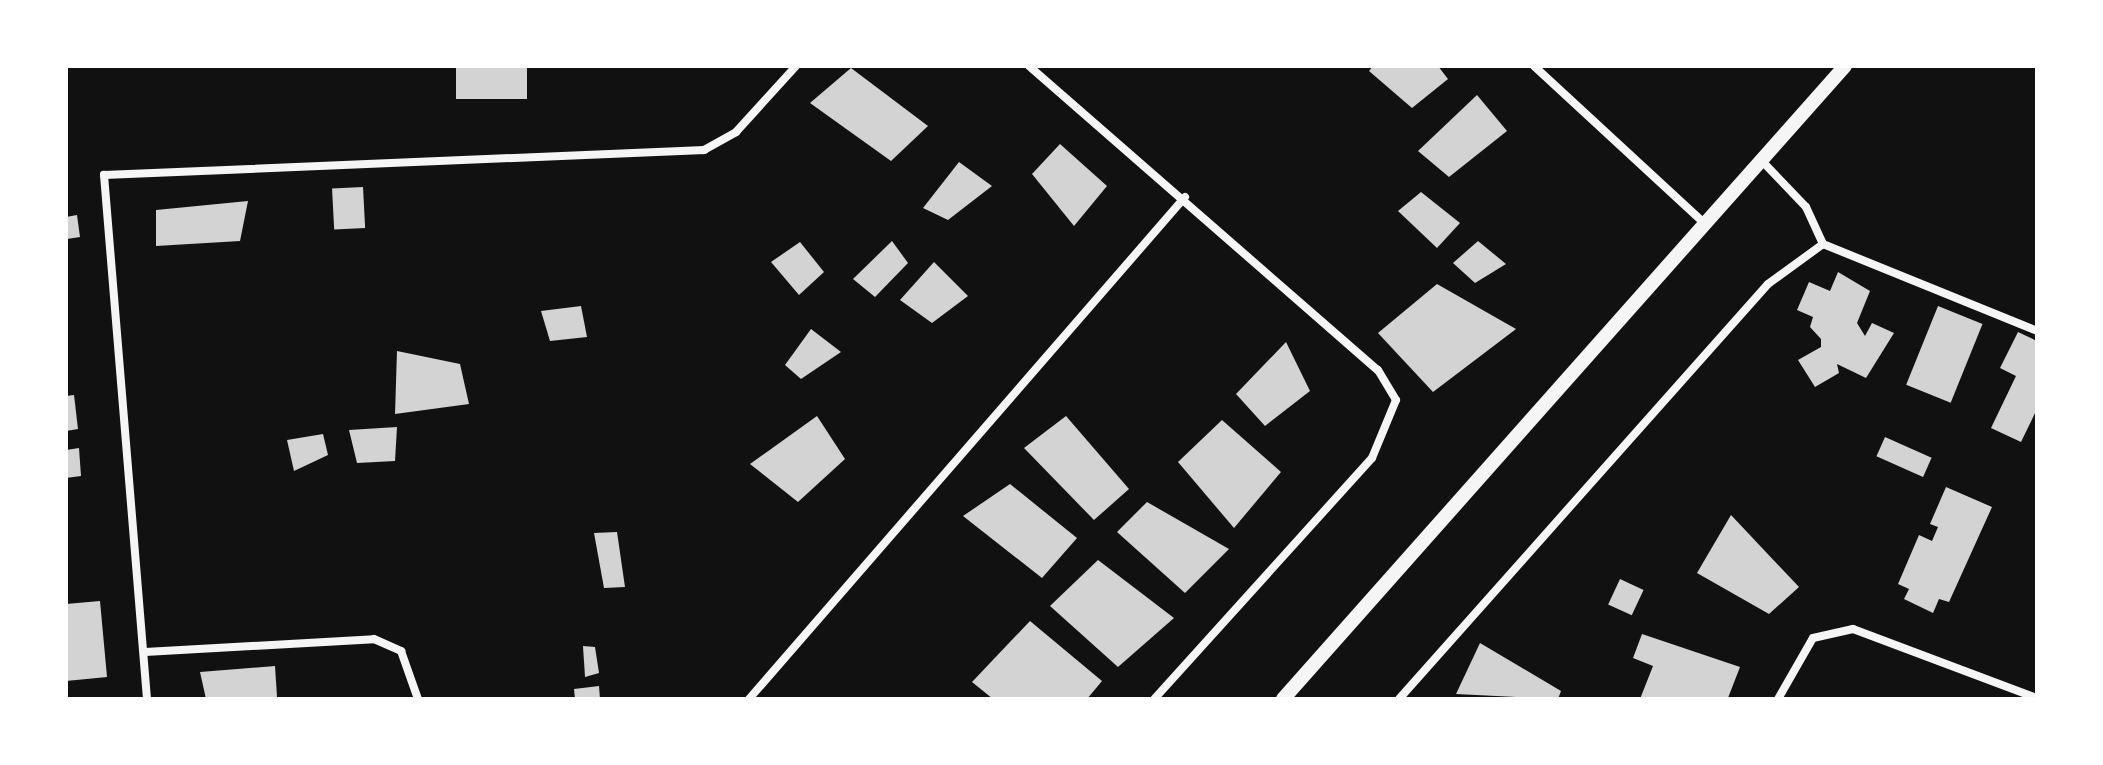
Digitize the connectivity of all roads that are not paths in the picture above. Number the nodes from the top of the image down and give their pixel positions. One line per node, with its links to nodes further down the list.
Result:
1 (796, 66): 10 (street)
2 (1029, 66): 6 (street)
3 (1534, 66): 7 (street)
4 (1845, 66): 5 (street)
5 (1761, 160): 7 (street); 8 (street)
6 (1185, 197): 14 (street); 15 (street)
7 (1701, 220): 16 (street)
8 (1823, 244): 9 (street); 17 (street)
9 (2037, 331)
10 (145, 652): 12 (street); 13 (street)
11 (2037, 698): 18 (street)
12 (147, 699)
13 (418, 699)
14 (749, 699)
15 (1154, 699)
16 (1283, 699)
17 (1399, 699)
18 (1778, 699)

